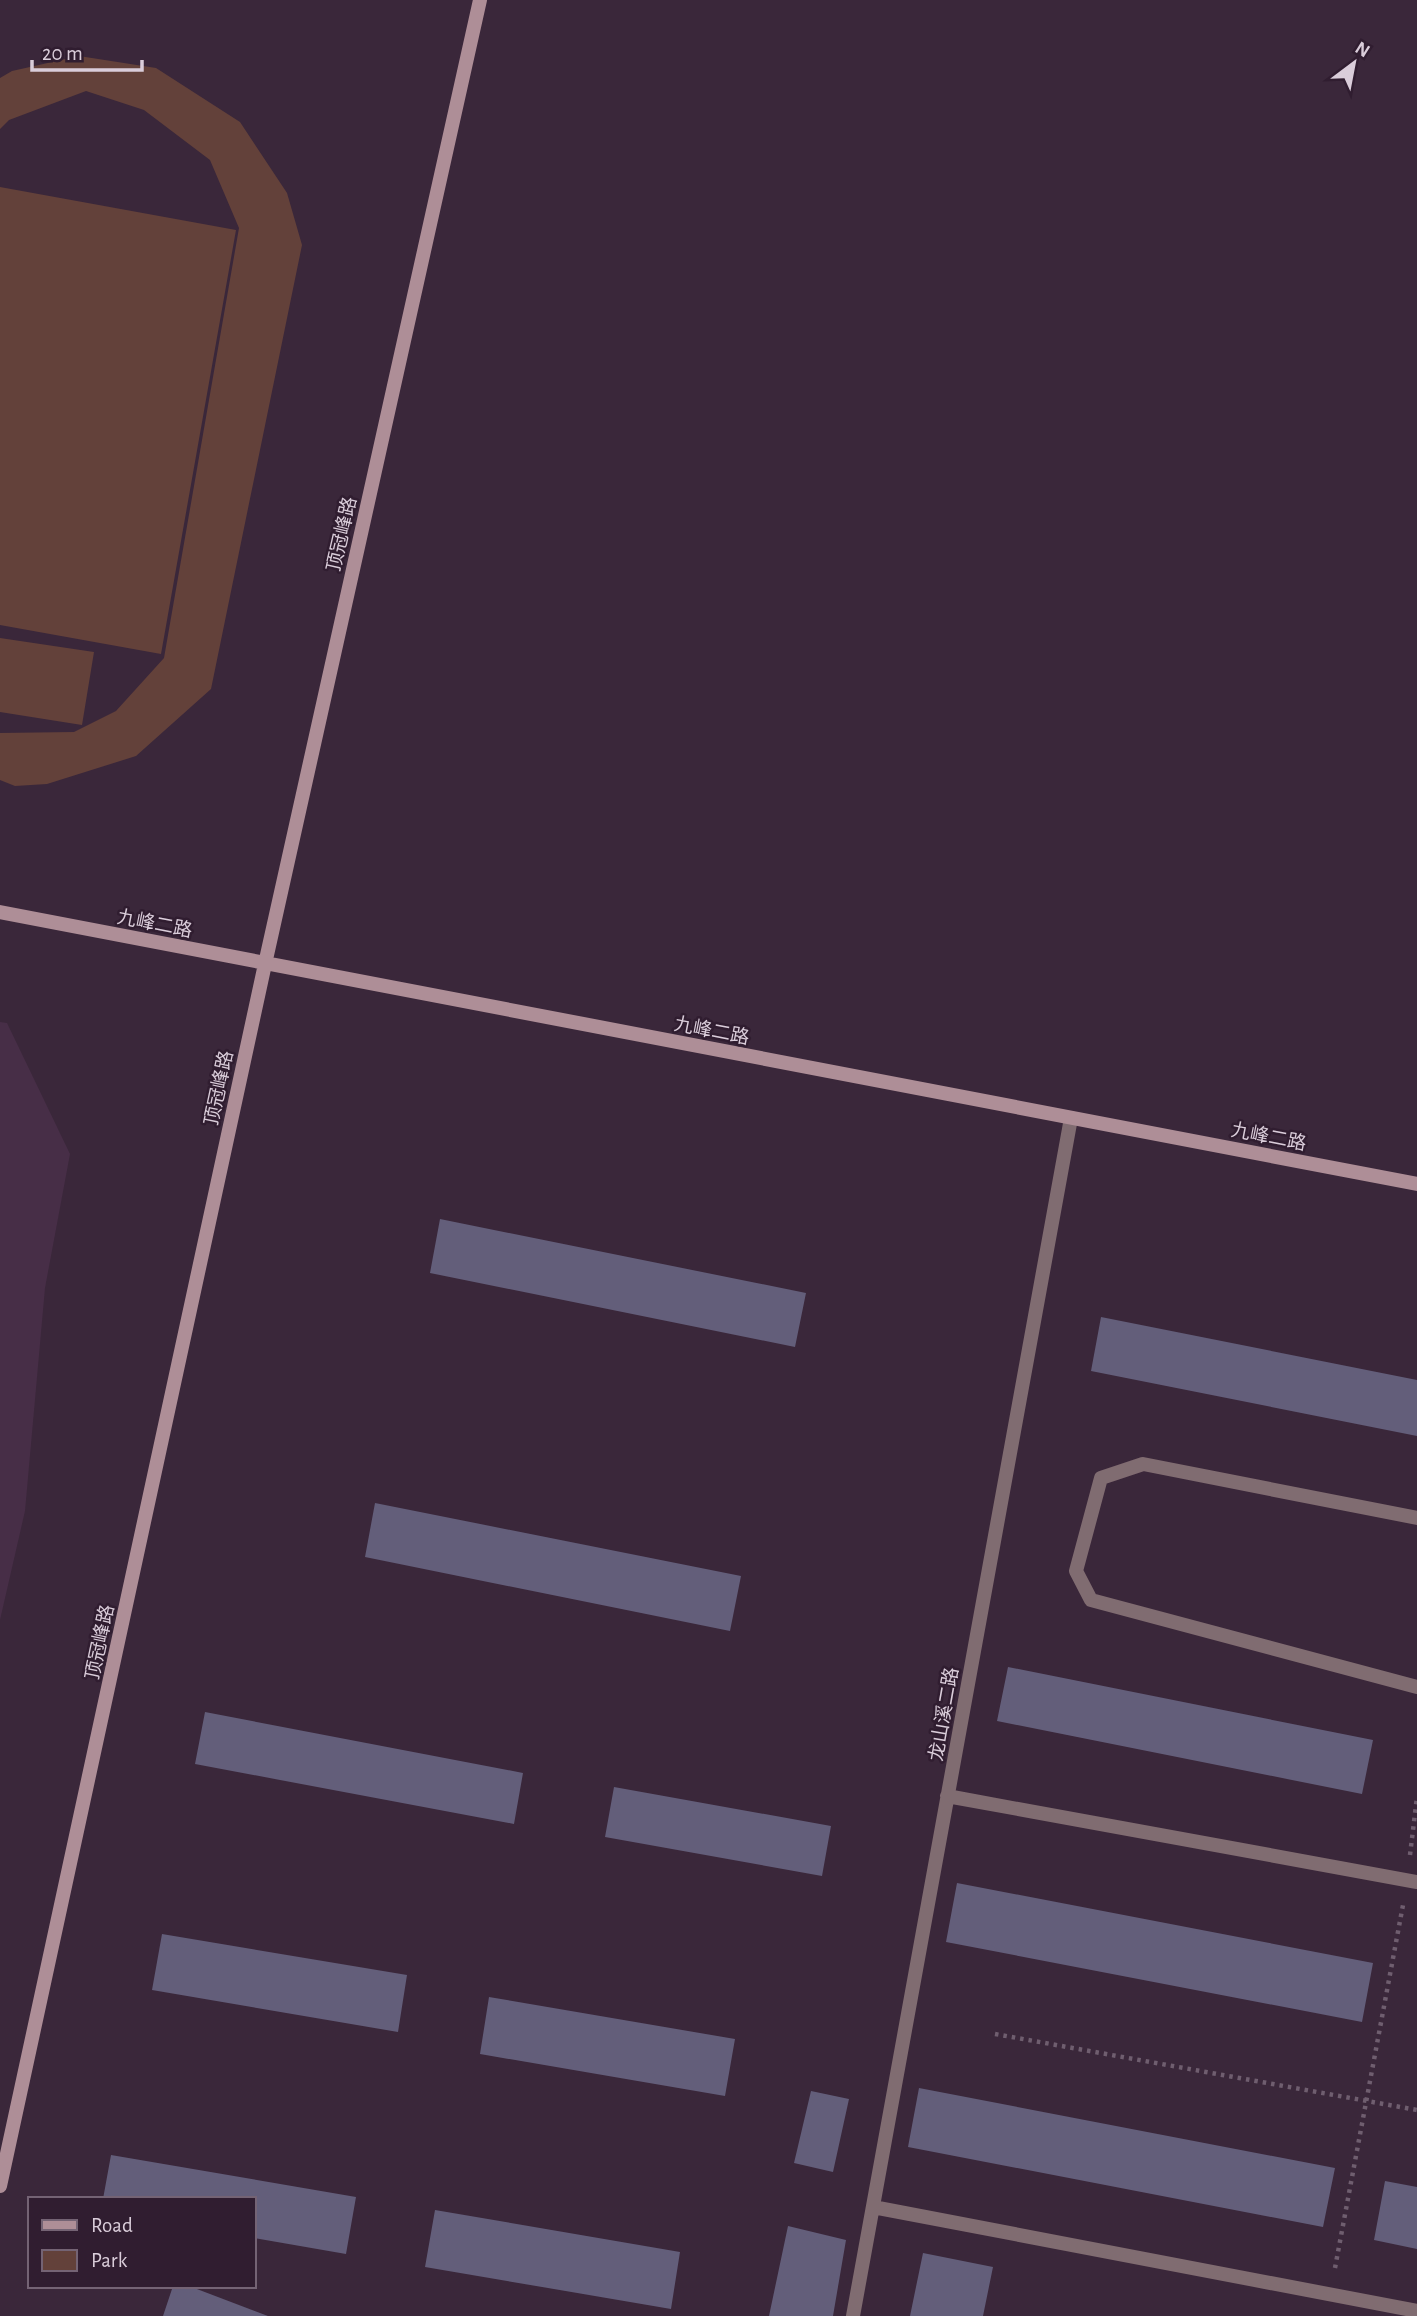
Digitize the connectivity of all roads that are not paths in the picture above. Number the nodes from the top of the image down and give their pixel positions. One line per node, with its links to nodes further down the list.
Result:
1 (480, 0): 3 (street, 顶冠峰路)
2 (0, 912): 3 (street, 九峰二路)
3 (265, 964): 4 (street, 九峰二路); 10 (street, 顶冠峰路)
4 (1071, 1118): 5 (street, 九峰二路); 8 (street, 龙山溪二路)
5 (1417, 1184)
6 (1417, 1518): 7 (street)
7 (1417, 1687)
8 (947, 1796): 9 (street); 11 (street, 龙山溪二路)
9 (1412, 1881)
10 (0, 2186)
11 (873, 2207): 12 (street); 13 (street, 龙山溪二路)
12 (1417, 2311)
13 (853, 2316)

